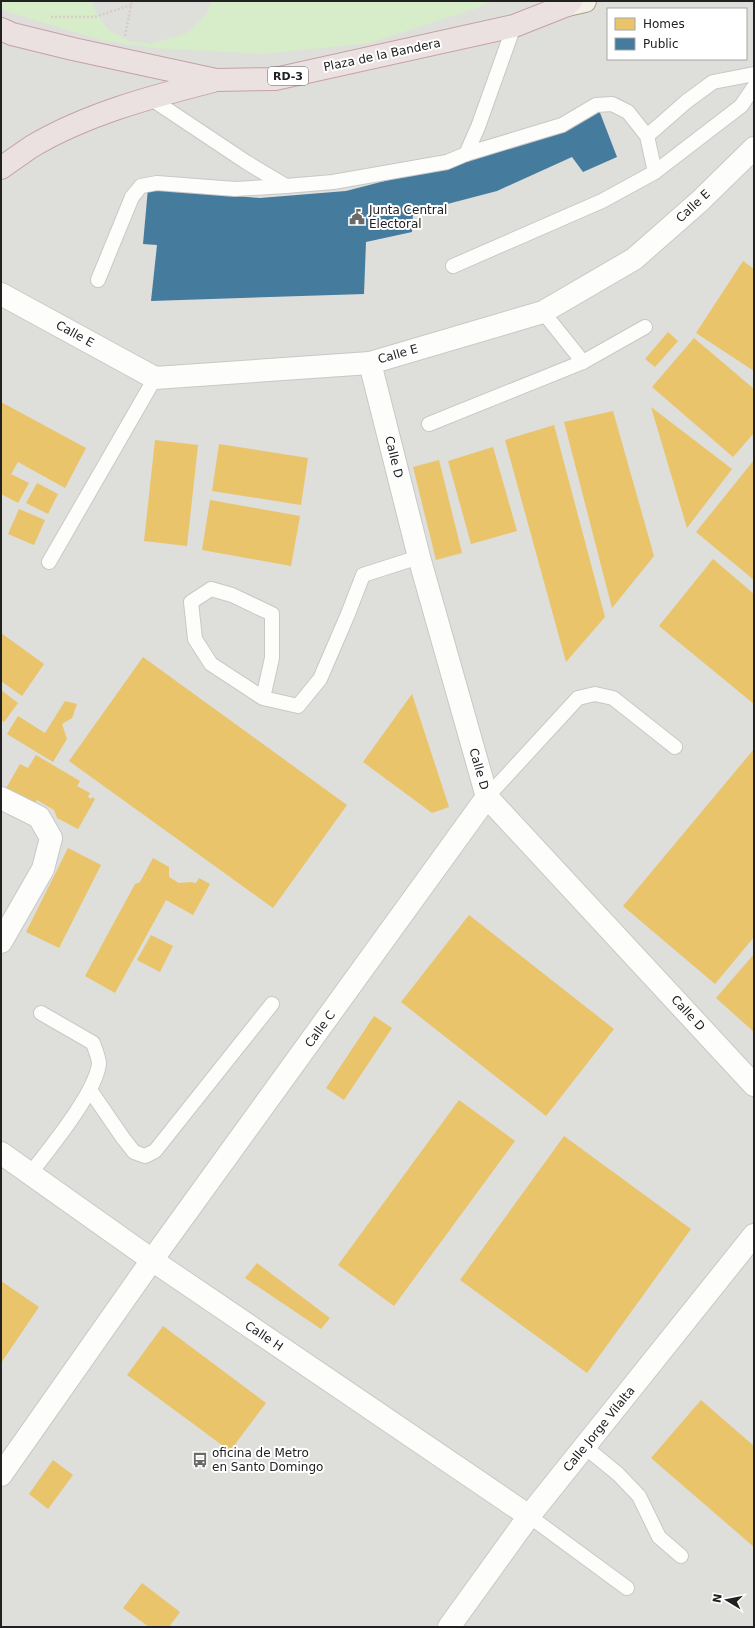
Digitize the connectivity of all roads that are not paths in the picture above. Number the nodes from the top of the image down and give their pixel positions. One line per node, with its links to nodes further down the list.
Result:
1 (575, 2): 2 (highway, Plaza de la Bandera / RD-3)
2 (514, 26): 5 (highway, Plaza de la Bandera / RD-3); 10 (lane)
3 (1, 29): 5 (highway, Plaza de la Bandera / RD-3)
4 (754, 74): 8 (lane)
5 (216, 80): 7 (highway, RD-3)
6 (754, 88): 12 (lane)
7 (150, 98): 11 (highway, RD-3); 13 (lane)
8 (647, 136): 10 (lane); 12 (lane)
9 (754, 148): 17 (street, Calle E)
10 (466, 154): 13 (lane)
11 (1, 168)
12 (655, 172): 14 (lane)
13 (286, 186): 15 (lane)
14 (453, 266)
15 (98, 280)
16 (1, 294): 21 (street, Calle E)
17 (543, 312): 19 (lane); 20 (street, Calle E)
18 (645, 327): 19 (lane)
19 (583, 362): 22 (lane)
20 (370, 363): 21 (street, Calle E); 23 (street, Calle D)
21 (155, 378): 24 (lane)
22 (429, 424)
23 (419, 557): 25 (lane); 27 (street, Calle D)
24 (49, 562)
25 (263, 698): 25 (lane)
26 (675, 747): 27 (lane)
27 (488, 797): 32 (street, Calle D); 37 (street, Calle C)
28 (1, 798): 29 (street)
29 (1, 942)
30 (272, 1004): 33 (lane)
31 (41, 1013): 33 (lane)
32 (754, 1084)
33 (90, 1090): 35 (lane)
34 (1, 1153): 35 (street, Calle H)
35 (30, 1174): 37 (street, Calle H)
36 (754, 1235): 38 (street, Calle Jorge Vilalta)
37 (152, 1260): 39 (street, Calle C); 40 (street, Calle H)
38 (585, 1447): 40 (street, Calle Jorge Vilalta); 41 (lane)
39 (1, 1475)
40 (529, 1516): 42 (lane); 43 (street, Calle Jorge Vilalta)
41 (681, 1556)
42 (627, 1588)
43 (449, 1627)

